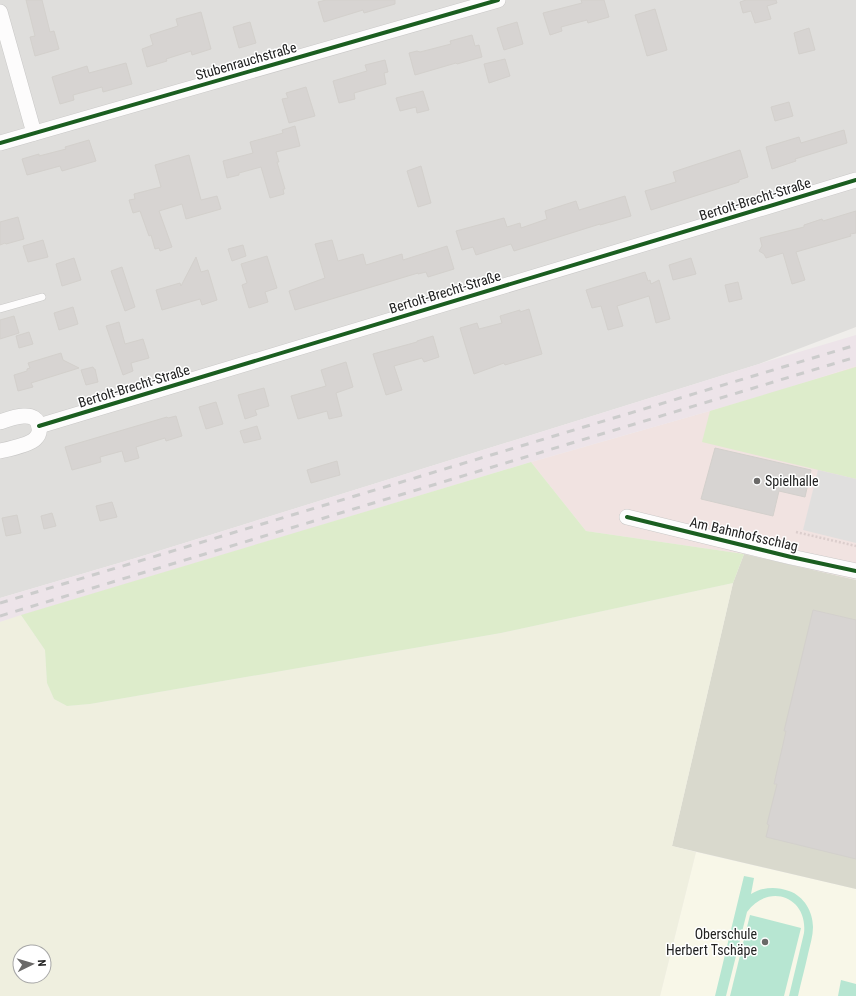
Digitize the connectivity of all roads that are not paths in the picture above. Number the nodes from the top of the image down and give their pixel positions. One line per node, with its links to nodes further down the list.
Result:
1 (498, 0): 3 (street, Stubenrauchstraße)
2 (0, 12): 3 (street)
3 (34, 133): 4 (street, Stubenrauchstraße)
4 (0, 143)
5 (856, 180): 9 (street, Bertolt-Brecht-Straße)
6 (42, 296): 7 (lane)
7 (0, 309)
8 (1, 419): 9 (street)
9 (39, 426): 10 (street)
10 (0, 452)
11 (627, 517): 12 (street, Am Bahnhofsschlag)
12 (856, 571)

